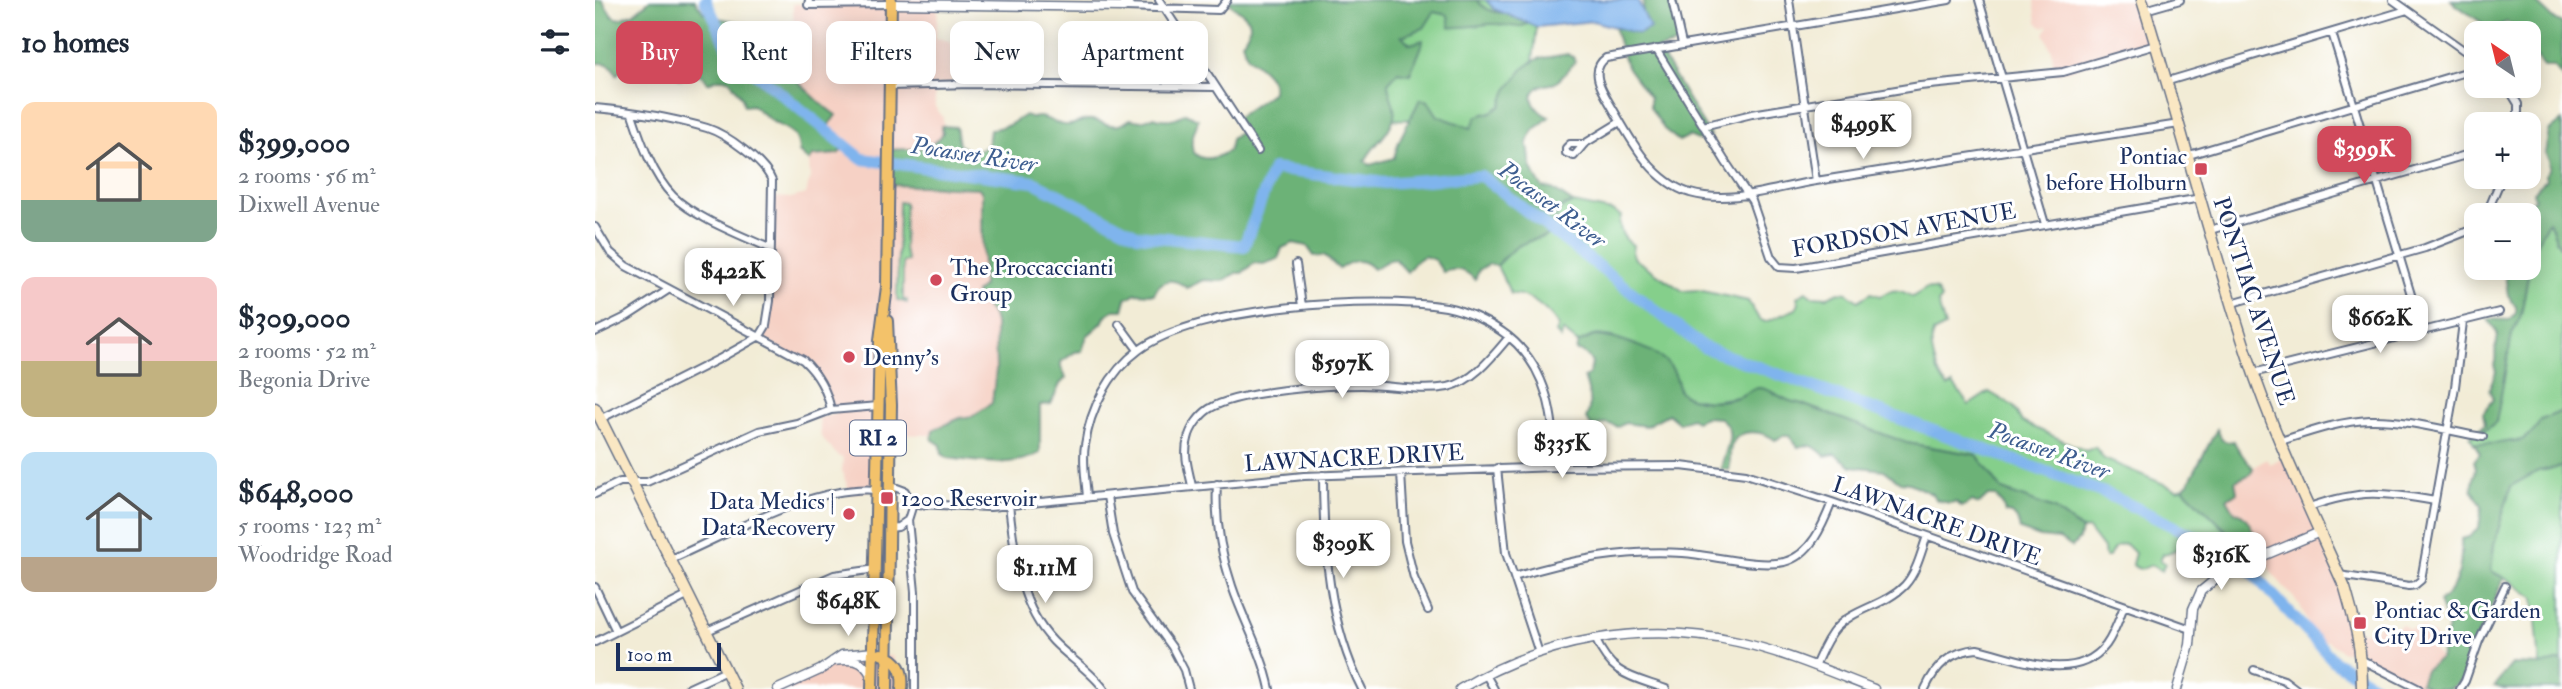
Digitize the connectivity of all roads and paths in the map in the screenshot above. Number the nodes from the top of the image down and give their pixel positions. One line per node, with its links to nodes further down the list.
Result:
1 (1159, 0): 13 (street)
2 (1227, 0): 13 (street)
3 (1672, 0): 17 (street)
4 (1789, 0): 15 (street)
5 (1945, 0): 15 (street)
6 (1979, 0): 22 (street)
7 (2180, 0): 12 (street)
8 (2393, 0): 14 (street)
9 (891, 2): 10 (street); 11 (street); 24 (main road, RI 2)
10 (809, 3)
11 (1127, 3): 13 (street)
12 (2143, 5): 18 (main road, PONTIAC AVENUE)
13 (1164, 7): 25 (street)
14 (2407, 10): 16 (street); 20 (street)
15 (1794, 26): 17 (street); 26 (street)
16 (2332, 33): 23 (street); 27 (street)
17 (1682, 44): 19 (street)
18 (2156, 46): 22 (street); 23 (main road, PONTIAC AVENUE)
19 (1656, 49): 30 (street); 32 (street, FORDSON AVENUE)
20 (2464, 50)
21 (2464, 73): 27 (street)
22 (2001, 78): 26 (street); 34 (street)
23 (2168, 81): 31 (main road, PONTIAC AVENUE)
24 (889, 86): 25 (street); 52 (main road, RI 2)
25 (1215, 87): 35 (street)
26 (1804, 105): 32 (street); 38 (street)
27 (2354, 106): 36 (street); 39 (street)
28 (595, 108): 29 (street)
29 (632, 114): 46 (street); 46 (street)
30 (1620, 122): 33 (street); 40 (street)
31 (2179, 124): 34 (street); 36 (main road, PONTIAC AVENUE)
32 (1703, 126): 40 (street, FORDSON AVENUE)
33 (1584, 144)
34 (2021, 148): 38 (street); 42 (street)
35 (1258, 151)
36 (2189, 155): 41 (main road, PONTIAC AVENUE)
37 (2464, 156): 39 (street)
38 (1816, 181): 40 (street)
39 (2377, 182): 44 (street); 47 (street)
40 (1748, 195): 42 (street, FORDSON AVENUE)
41 (2200, 198): 42 (street, FORDSON AVENUE); 44 (main road, PONTIAC AVENUE)
42 (2045, 224)
43 (595, 227): 49 (street)
44 (2210, 230): 50 (main road, PONTIAC AVENUE)
45 (2464, 233): 47 (street)
46 (769, 248): 58 (street)
47 (2399, 254): 50 (street); 56 (street)
48 (1296, 264): 51 (street)
49 (668, 290): 57 (street); 58 (street)
50 (2232, 303): 61 (main road, PONTIAC AVENUE)
51 (1302, 306): 59 (street); 60 (street)
52 (885, 307): 62 (main road, RI 2); 75 (main road, RI 2)
53 (2499, 312): 54 (street)
54 (2463, 322): 56 (street); 66 (street)
55 (1118, 324): 60 (street)
56 (2422, 331): 61 (street)
57 (595, 332)
58 (760, 336): 64 (street); 65 (street)
59 (1509, 337): 69 (street); 76 (street)
60 (1138, 350): 80 (street)
61 (2253, 373): 68 (main road, PONTIAC AVENUE)
62 (878, 406): 64 (street); 77 (main road, RI 2)
63 (595, 408): 65 (main road)
64 (831, 410): 73 (street)
65 (600, 419): 73 (main road)
66 (2448, 431): 67 (street); 68 (street); 81 (street)
67 (2483, 437)
68 (2281, 441): 85 (main road, PONTIAC AVENUE)
69 (1556, 467): 70 (street, LAWNACRE DRIVE); 82 (street, LAWNACRE DRIVE)
70 (1497, 468): 71 (street, LAWNACRE DRIVE); 93 (street)
71 (1401, 473): 72 (street, LAWNACRE DRIVE); 98 (street)
72 (1323, 475): 74 (street, LAWNACRE DRIVE); 124 (street)
73 (632, 483): 78 (street); 90 (main road)
74 (1217, 484): 76 (street, LAWNACRE DRIVE); 123 (street)
75 (889, 485): 83 (street); 87 (main road, RI 2)
76 (1192, 486): 79 (street, LAWNACRE DRIVE)
77 (877, 489): 90 (street); 91 (main road, RI 2)
78 (595, 494)
79 (1107, 496): 80 (street, LAWNACRE DRIVE); 122 (street)
80 (1087, 498): 84 (street, LAWNACRE DRIVE)
81 (2435, 501): 85 (street); 92 (street)
82 (1832, 502): 89 (street, LAWNACRE DRIVE); 93 (street)
83 (913, 504): 84 (street, LAWNACRE DRIVE); 86 (street)
84 (1009, 505): 121 (street)
85 (2309, 507): 88 (main road, PONTIAC AVENUE)
86 (908, 520): 87 (street); 119 (street)
87 (889, 528): 106 (main road, RI 2)
88 (2321, 532): 92 (main road, PONTIAC AVENUE); 99 (street)
89 (1927, 536): 97 (street, LAWNACRE DRIVE); 109 (street)
90 (671, 559): 96 (main road)
91 (876, 569): 101 (street); 104 (main road, RI 2)
92 (2339, 575): 107 (main road, PONTIAC AVENUE)
93 (1514, 577): 105 (street)
94 (2505, 586): 134 (street)
95 (595, 587): 100 (street)
96 (689, 595): 100 (street); 101 (main road)
97 (2124, 606): 99 (street, LAWNACRE DRIVE); 129 (street)
98 (1428, 610)
99 (2191, 629): 130 (street)
100 (616, 631): 103 (street)
101 (707, 631): 110 (main road)
102 (1595, 638): 105 (street); 109 (street); 127 (street)
103 (595, 642)
104 (874, 652): 106 (main road); 108 (street); 113 (main road, RI 2)
105 (1539, 653): 112 (street)
106 (887, 656): 117 (main road, RI 2); 118 (main road)
107 (2362, 660): 132 (main road, PONTIAC AVENUE); 133 (street)
108 (830, 662): 113 (street); 116 (street)
109 (1815, 666): 128 (street)
110 (726, 670): 114 (street); 115 (main road)
111 (2254, 670): 131 (street)
112 (1486, 675): 125 (street); 126 (street)
113 (873, 684)
114 (687, 689)
115 (735, 689)
116 (778, 689)
117 (887, 689)
118 (902, 689)
119 (915, 689): 120 (street)
120 (925, 689)
121 (1104, 689)
122 (1189, 689)
123 (1270, 689)
124 (1362, 689)
125 (1460, 689)
126 (1494, 689)
127 (1666, 689)
128 (1874, 689)
129 (1925, 689)
130 (2177, 689)
131 (2296, 689)
132 (2362, 689)
133 (2419, 689)
134 (2460, 689)

